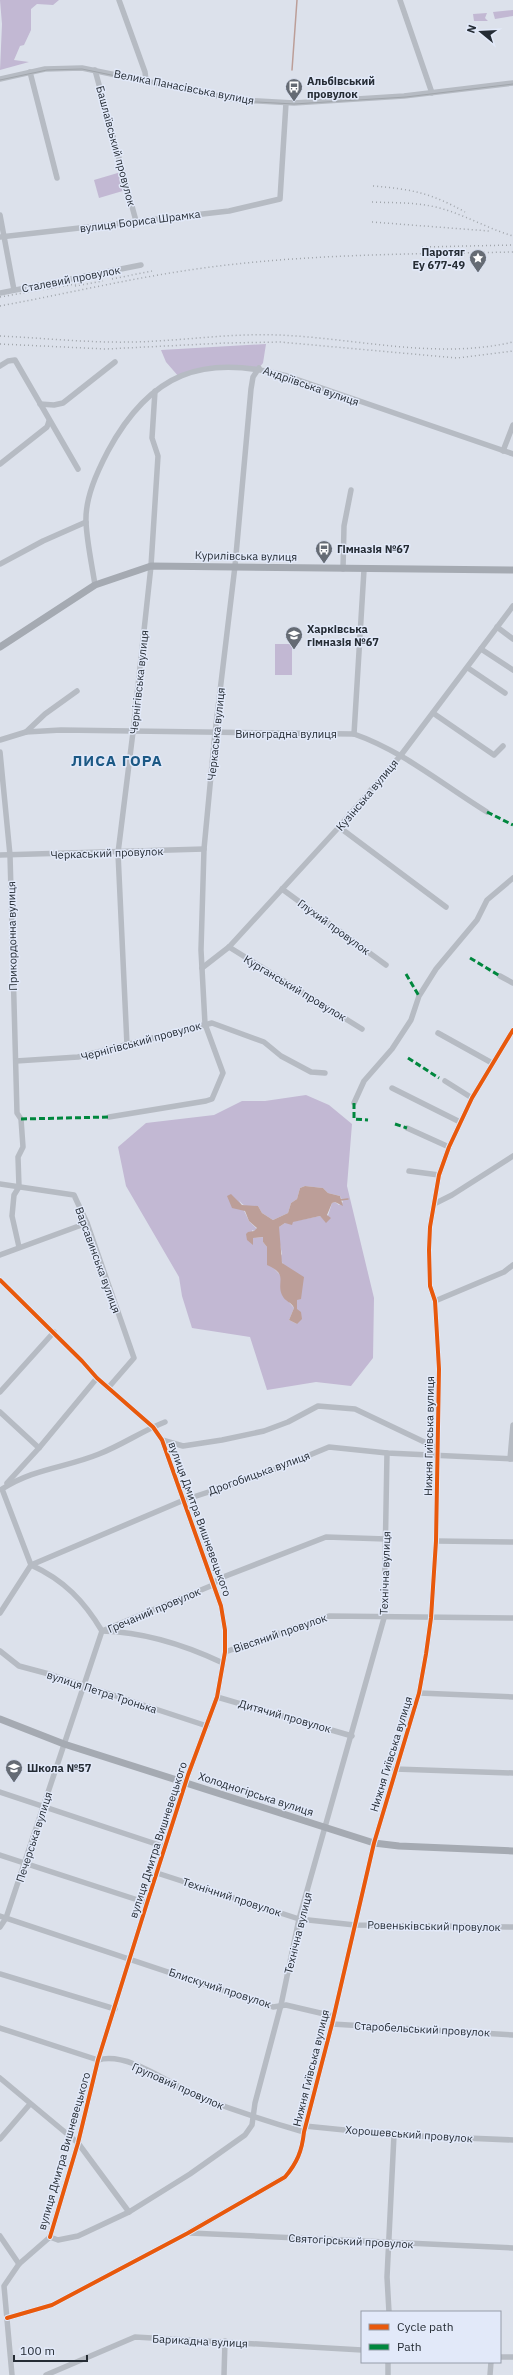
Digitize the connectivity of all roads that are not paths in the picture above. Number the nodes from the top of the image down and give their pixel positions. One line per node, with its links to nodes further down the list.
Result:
1 (119, 0): 6 (street)
2 (400, 0): 8 (street)
3 (95, 70): 4 (street, Велика Панасівська вулиця); 6 (street, Велика Панасівська вулиця); 12 (street, Башлаївський провулок)
4 (30, 72): 5 (street, Велика Панасівська вулиця); 10 (street)
5 (0, 79)
6 (146, 80): 9 (street, Велика Панасівська вулиця)
7 (513, 83): 8 (street, Велика Панасівська вулиця)
8 (432, 93): 9 (street, Велика Панасівська вулиця)
9 (286, 103): 12 (street, вулиця Бориса Шрамка)
10 (57, 178)
11 (0, 215): 13 (street)
12 (136, 221): 13 (street, вулиця Бориса Шрамка)
13 (3, 237): 15 (street)
14 (141, 265): 15 (street, Сталевий провулок)
15 (14, 290): 16 (street, Сталевий провулок)
16 (0, 293)
17 (115, 362): 21 (street)
18 (0, 366): 21 (street)
19 (259, 368): 20 (street, Андріївська вулиця); 24 (street, Андріївська вулиця); 32 (street, Черкаська вулиця)
20 (155, 391): 29 (street, Андріївська вулиця); 31 (street, Чернігівська вулиця)
21 (40, 404): 22 (street)
22 (49, 421): 26 (street); 27 (street)
23 (513, 424): 24 (street)
24 (504, 451): 25 (street, Андріївська вулиця)
25 (513, 454)
26 (0, 464)
27 (78, 469)
28 (351, 490): 33 (street)
29 (86, 522): 30 (street); 36 (street, Андріївська вулиця)
30 (0, 564)
31 (151, 566): 32 (main road, Курилівська вулиця); 36 (main road, Курилівська вулиця); 48 (street, Чернігівська вулиця)
32 (235, 566): 33 (main road, Курилівська вулиця); 49 (street, Черкаська вулиця)
33 (343, 569): 34 (main road, Курилівська вулиця)
34 (364, 570): 35 (main road, Курилівська вулиця); 50 (street)
35 (513, 570)
36 (95, 585): 40 (main road, Курилівська вулиця)
37 (513, 606): 38 (street, Кузінська вулиця)
38 (497, 626): 39 (street); 41 (street, Кузінська вулиця)
39 (513, 639)
40 (0, 647)
41 (481, 649): 42 (street, Кузінська вулиця); 43 (street)
42 (468, 668): 45 (street); 46 (street, Кузінська вулиця)
43 (513, 670)
44 (77, 691): 47 (street)
45 (505, 693)
46 (433, 713): 52 (street); 54 (street, Кузінська вулиця)
47 (26, 732): 48 (street, Виноградна вулиця); 51 (street, Виноградна вулиця)
48 (133, 732): 49 (street, Виноградна вулиця); 58 (street, Чернігівська вулиця)
49 (215, 734): 50 (street, Виноградна вулиця); 57 (street, Черкаська вулиця)
50 (354, 734): 54 (street, Виноградна вулиця)
51 (0, 740)
52 (503, 746)
53 (0, 752): 60 (street, Прикордонна вулиця)
54 (401, 755): 55 (street, Виноградна вулиця); 56 (street, Кузінська вулиця)
55 (487, 812)
56 (339, 827): 62 (street, Кузінська вулиця); 63 (street)
57 (204, 849): 58 (street, Черкаський провулок); 66 (street, Черкаська вулиця)
58 (118, 853): 60 (street, Черкаський провулок); 73 (street, Чернігівська вулиця)
59 (0, 855): 60 (street, Черкаський провулок)
60 (10, 855): 74 (street, Прикордонна вулиця)
61 (513, 878): 80 (street)
62 (282, 889): 64 (street, Кузінська вулиця); 65 (street, Глухий провулок)
63 (446, 907)
64 (229, 947): 66 (street, Кузінська вулиця); 70 (street, Курганський провулок)
65 (386, 965)
66 (202, 968): 69 (street, Черкаська вулиця)
67 (500, 976): 68 (street)
68 (513, 983)
69 (205, 1024): 73 (street, Чернігівський провулок); 76 (street, Чернігівський провулок); 81 (street, Черкаська вулиця)
70 (362, 1029)
71 (513, 1030): 75 (street, Нижня Гиївська вулиця)
72 (438, 1033): 75 (street)
73 (127, 1045): 74 (street, Чернігівський провулок)
74 (16, 1061): 89 (street, Прикордонна вулиця)
75 (492, 1063): 79 (street, Нижня Гиївська вулиця)
76 (325, 1073)
77 (445, 1081): 79 (street)
78 (392, 1088): 82 (street)
79 (472, 1098): 82 (street, Нижня Гиївська вулиця)
80 (354, 1103)
81 (109, 1117)
82 (460, 1122): 84 (street, Нижня Гиївська вулиця)
83 (407, 1128): 84 (street)
84 (449, 1147): 87 (street, Нижня Гиївська вулиця)
85 (513, 1156): 90 (street)
86 (409, 1171): 87 (street)
87 (439, 1174): 90 (street, Нижня Гиївська вулиця)
88 (0, 1184): 89 (street, Варсавинська вулиця)
89 (19, 1187): 91 (street, Варсавинська вулиця); 92 (street, Прикордонна вулиця)
90 (436, 1203): 96 (street, Нижня Гиївська вулиця)
91 (86, 1223): 92 (street); 99 (street, Варсавинська вулиця)
92 (19, 1247): 93 (street)
93 (0, 1255)
94 (513, 1265): 96 (street)
95 (1, 1285): 97 (street, вулиця Дмитра Вишневецького)
96 (435, 1301): 107 (street, Нижня Гиївська вулиця)
97 (54, 1332): 98 (street, вулиця Дмитра Вишневецького); 100 (street)
98 (97, 1378): 99 (street, вулиця Дмитра Вишневецького); 106 (street)
99 (108, 1388): 104 (street, вулиця Дмитра Вишневецького)
100 (0, 1392)
101 (0, 1412): 106 (street)
102 (165, 1422): 104 (street)
103 (513, 1425): 110 (street)
104 (153, 1427): 105 (street, вулиця Дмитра Вишневецького); 111 (street)
105 (162, 1440): 107 (street); 112 (street, вулиця Дмитра Вишневецького)
106 (39, 1448): 111 (street)
107 (437, 1448): 109 (street, Нижня Гиївська вулиця)
108 (387, 1453): 109 (street, Дрогобицька вулиця); 112 (street, Дрогобицька вулиця); 113 (street, Технічна вулиця)
109 (437, 1454): 110 (street, Дрогобицька вулиця); 114 (street, Нижня Гиївська вулиця)
110 (511, 1459)
111 (1, 1489): 116 (street)
112 (184, 1500): 116 (street, Дрогобицька вулиця); 117 (street, вулиця Дмитра Вишневецького)
113 (386, 1539): 117 (street, Гречаний провулок); 119 (street, Технічна вулиця)
114 (436, 1541): 115 (street); 120 (street, Нижня Гиївська вулиця)
115 (513, 1542)
116 (31, 1565): 118 (street); 122 (street)
117 (213, 1585): 122 (street, Гречаний провулок); 124 (street, вулиця Дмитра Вишневецького)
118 (0, 1613)
119 (384, 1618): 120 (street, Вівсяний провулок); 124 (street, Вівсяний провулок); 132 (street, Технічна вулиця)
120 (431, 1618): 121 (street, Вівсяний провулок); 127 (street, Нижня Гиївська вулиця)
121 (513, 1618)
122 (102, 1631): 125 (street); 126 (street, Печерська вулиця)
123 (0, 1651): 126 (street, вулиця Петра Тронька)
124 (225, 1652): 125 (street, вулиця Дмитра Вишневецького)
125 (223, 1663): 128 (street, вулиця Дмитра Вишневецького)
126 (85, 1686): 131 (street, вулиця Петра Тронька); 133 (street, Печерська вулиця)
127 (419, 1693): 129 (street); 134 (street, Нижня Гиївська вулиця)
128 (217, 1697): 131 (street, вулиця Дмитра Вишневецького); 132 (street, Дитячий провулок)
129 (513, 1697)
130 (0, 1718): 133 (main road, Холодногірська вулиця)
131 (207, 1726): 136 (street, вулиця Дмитра Вишневецького)
132 (352, 1736): 139 (street, Технічна вулиця)
133 (64, 1744): 136 (main road, Холодногірська вулиця); 138 (street, Печерська вулиця)
134 (395, 1769): 135 (street); 140 (street, Нижня Гиївська вулиця)
135 (513, 1773)
136 (186, 1783): 139 (main road, Холодногірська вулиця); 141 (street, вулиця Дмитра Вишневецького)
137 (0, 1792): 138 (street)
138 (44, 1807): 141 (street); 144 (street, Печерська вулиця)
139 (326, 1829): 140 (main road, Холодногірська вулиця); 149 (street, Технічна вулиця)
140 (374, 1843): 142 (main road, Холодногірська вулиця); 150 (street, Нижня Гиївська вулиця)
141 (165, 1847): 145 (street, вулиця Дмитра Вишневецького)
142 (513, 1851)
143 (0, 1854): 144 (street)
144 (25, 1863): 146 (street); 148 (street, Печерська вулиця)
145 (157, 1873): 146 (street, вулиця Дмитра Вишневецького); 149 (street, Технічний провулок)
146 (147, 1903): 153 (street, вулиця Дмитра Вишневецького)
147 (0, 1916): 148 (street, Блискучий провулок)
148 (6, 1918): 151 (street, Печерська вулиця); 153 (street, Блискучий провулок)
149 (299, 1920): 150 (street, Технічний провулок); 155 (street, Технічна вулиця)
150 (355, 1925): 152 (street, Ровеньківський провулок); 157 (street, Нижня Гиївська вулиця)
151 (0, 1927)
152 (513, 1927)
153 (131, 1958): 155 (street, Блискучий провулок); 156 (street, вулиця Дмитра Вишневецького)
154 (0, 1974): 156 (street)
155 (281, 2005): 157 (street, Блискучий провулок); 166 (street, Технічна вулиця)
156 (115, 2009): 161 (street, вулиця Дмитра Вишневецького)
157 (333, 2016): 158 (street, Нижня Гиївська вулиця)
158 (332, 2024): 160 (street, Старобельський провулок); 167 (street, Нижня Гиївська вулиця)
159 (0, 2028): 163 (street)
160 (513, 2034)
161 (102, 2048): 162 (street); 163 (street, вулиця Дмитра Вишневецького)
162 (109, 2057): 163 (street); 166 (street, Груповий провулок)
163 (98, 2060): 171 (street, вулиця Дмитра Вишневецького)
164 (0, 2078): 165 (street)
165 (30, 2104): 169 (street); 171 (street)
166 (253, 2117): 167 (street, Груповий провулок); 172 (street, Технічна вулиця)
167 (304, 2129): 168 (street, Хорошевський провулок); 173 (street, Нижня Гиївська вулиця)
168 (394, 2134): 170 (street, Хорошевський провулок); 176 (street)
169 (0, 2139)
170 (513, 2140)
171 (78, 2143): 172 (street); 175 (street, вулиця Дмитра Вишневецького)
172 (129, 2212): 175 (street, Технічна вулиця)
173 (188, 2233): 176 (street, Святогірський провулок); 180 (street, Нижня Гиївська вулиця)
174 (0, 2236): 178 (street)
175 (50, 2237): 178 (street)
176 (389, 2242): 177 (street, Святогірський провулок); 179 (street)
177 (513, 2248)
178 (19, 2264): 180 (street)
179 (389, 2311)
180 (7, 2318): 187 (street)
181 (225, 2341): 182 (street, Барикадна вулиця); 188 (street, Барикадна вулиця); 189 (street)
182 (361, 2350)
183 (501, 2357): 184 (street)
184 (513, 2357)
185 (388, 2363): 190 (street)
186 (491, 2363): 191 (street)
187 (12, 2375)
188 (46, 2375)
189 (224, 2375)
190 (388, 2375)
191 (490, 2375)

